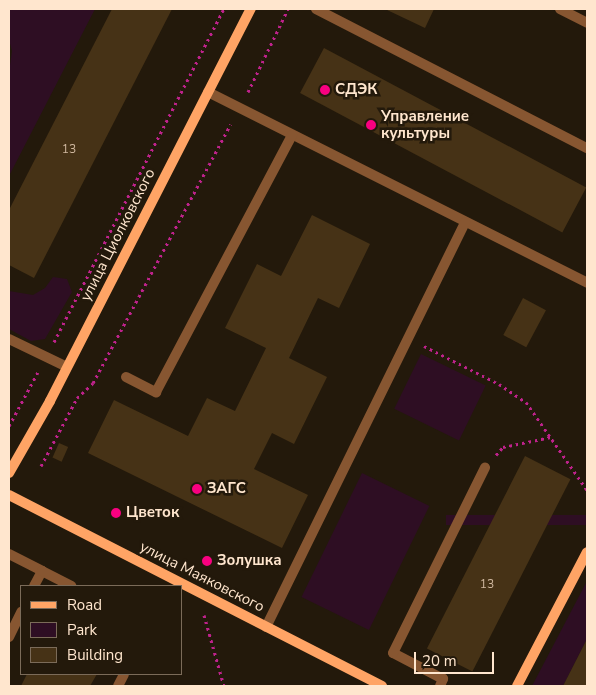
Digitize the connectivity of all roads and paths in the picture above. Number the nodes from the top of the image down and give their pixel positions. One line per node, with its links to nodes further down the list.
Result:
1 (224, 9): 15 (path)
2 (251, 9): 7 (street, улица Циолковского)
3 (288, 9): 8 (path)
4 (316, 9): 10 (lane)
5 (560, 9): 6 (lane)
6 (587, 23)
7 (208, 92): 8 (lane); 16 (street, улица Циолковского)
8 (240, 108): 9 (lane); 20 (path)
9 (292, 135): 11 (lane); 17 (lane)
10 (587, 148)
11 (465, 222): 12 (lane); 14 (lane)
12 (587, 283)
13 (9, 338): 15 (lane)
14 (408, 338): 19 (path); 32 (lane)
15 (46, 357): 16 (lane); 18 (path)
16 (67, 367): 22 (street, улица Циолковского)
17 (126, 377)
18 (9, 426)
19 (551, 437): 21 (path); 23 (path)
20 (41, 466)
21 (485, 468): 36 (lane)
22 (9, 473)
23 (587, 490)
24 (9, 495): 32 (street, улица Маяковского)
25 (587, 552): 37 (street)
26 (9, 554): 27 (lane)
27 (42, 571): 28 (lane); 29 (lane)
28 (35, 585)
29 (69, 585)
30 (202, 610): 34 (path)
31 (20, 614): 33 (lane)
32 (266, 627): 35 (street, улица Маяковского)
33 (9, 637)
34 (224, 686)
35 (382, 686)
36 (440, 686)
37 (517, 686)

